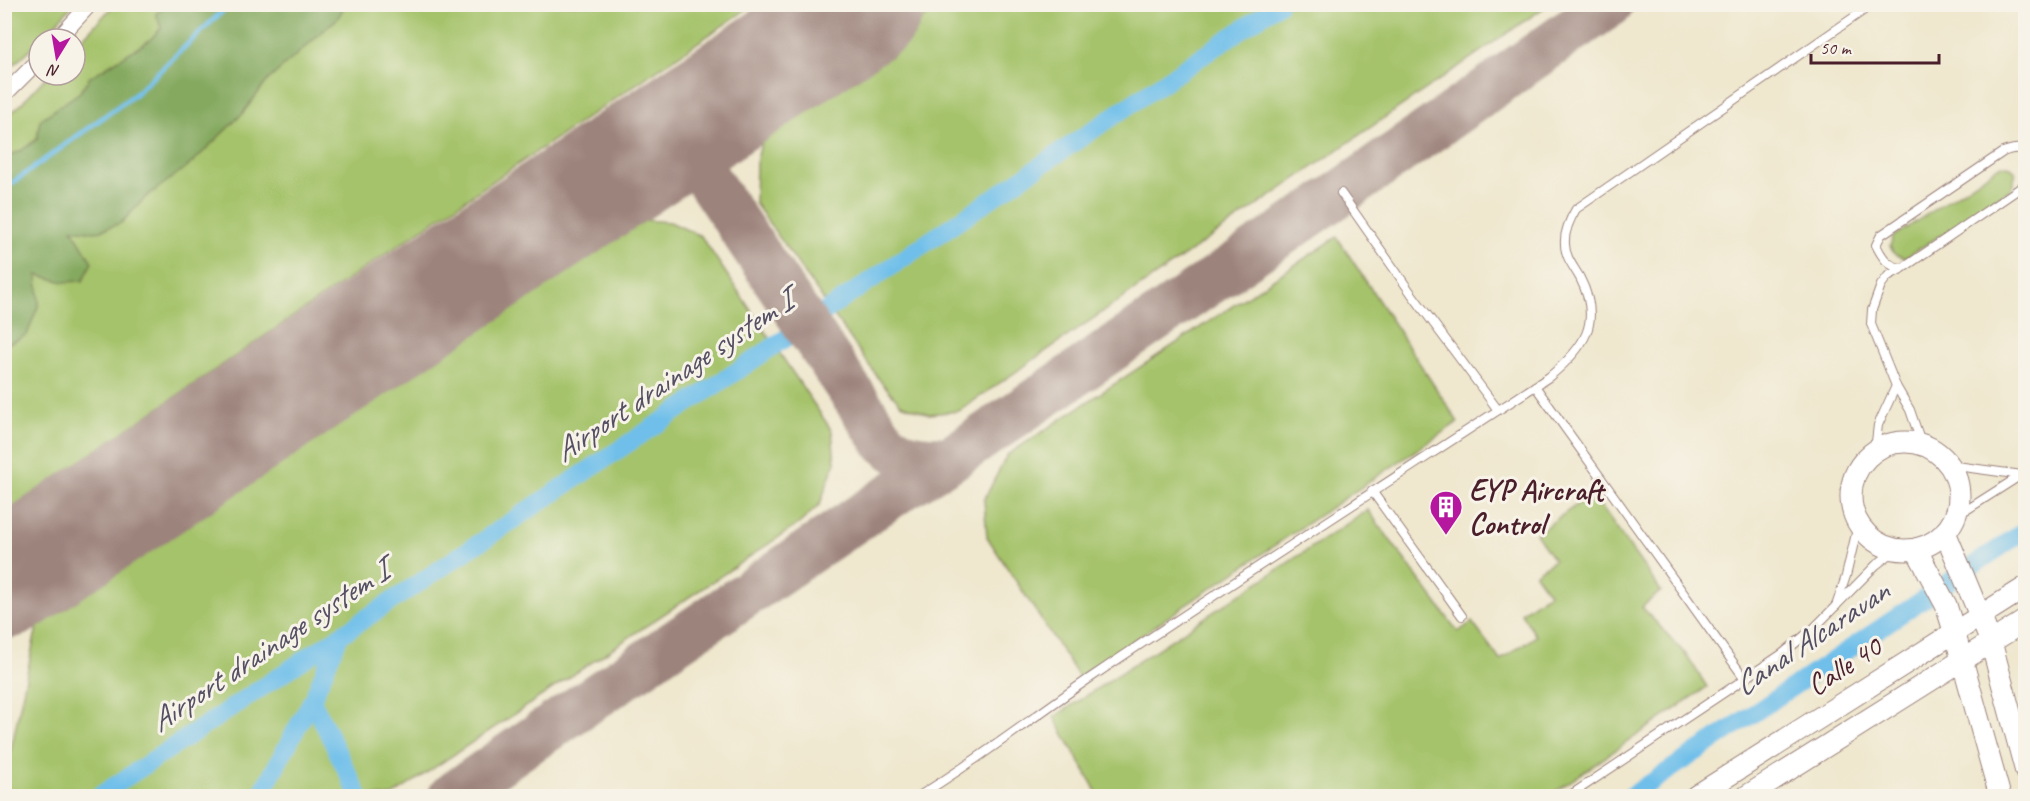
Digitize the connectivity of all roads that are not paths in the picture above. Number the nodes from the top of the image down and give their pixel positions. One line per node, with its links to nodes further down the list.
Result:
1 (90, 4): 3 (street)
2 (1874, 4): 10 (lane)
3 (69, 27)
4 (27, 72): 5 (street)
5 (4, 95)
6 (2025, 154): 9 (lane)
7 (2025, 184): 9 (lane)
8 (1341, 193): 12 (lane)
9 (1904, 268): 11 (lane)
10 (1535, 386): 12 (lane); 30 (lane)
11 (1896, 386): 13 (lane); 14 (lane)
12 (1498, 410): 17 (lane)
13 (1922, 445): 14 (main road); 15 (main road)
14 (1875, 450): 19 (main road)
15 (1949, 465): 16 (lane); 18 (main road)
16 (2024, 474): 18 (lane)
17 (1372, 491): 24 (lane); 33 (lane)
18 (1956, 513): 20 (main road)
19 (1858, 525): 21 (main road); 23 (lane)
20 (1945, 532): 21 (main road); 25 (main road)
21 (1906, 549): 23 (lane); 27 (main road)
22 (2025, 587): 25 (main road, Calle 40)
23 (1835, 607): 30 (lane)
24 (1462, 616)
25 (1979, 616): 27 (main road, Calle 40); 28 (main road)
26 (2025, 620): 28 (main road, Calle 40)
27 (1954, 631): 29 (main road); 32 (main road, Calle 40)
28 (1990, 642): 29 (main road, Calle 40); 31 (main road)
29 (1963, 661): 36 (main road, Calle 40); 37 (main road)
30 (1745, 678): 34 (lane)
31 (2025, 772)
32 (1720, 790): 35 (main road, Calle 40)
33 (919, 796)
34 (1569, 796)
35 (1696, 796)
36 (1747, 796)
37 (2000, 796)

